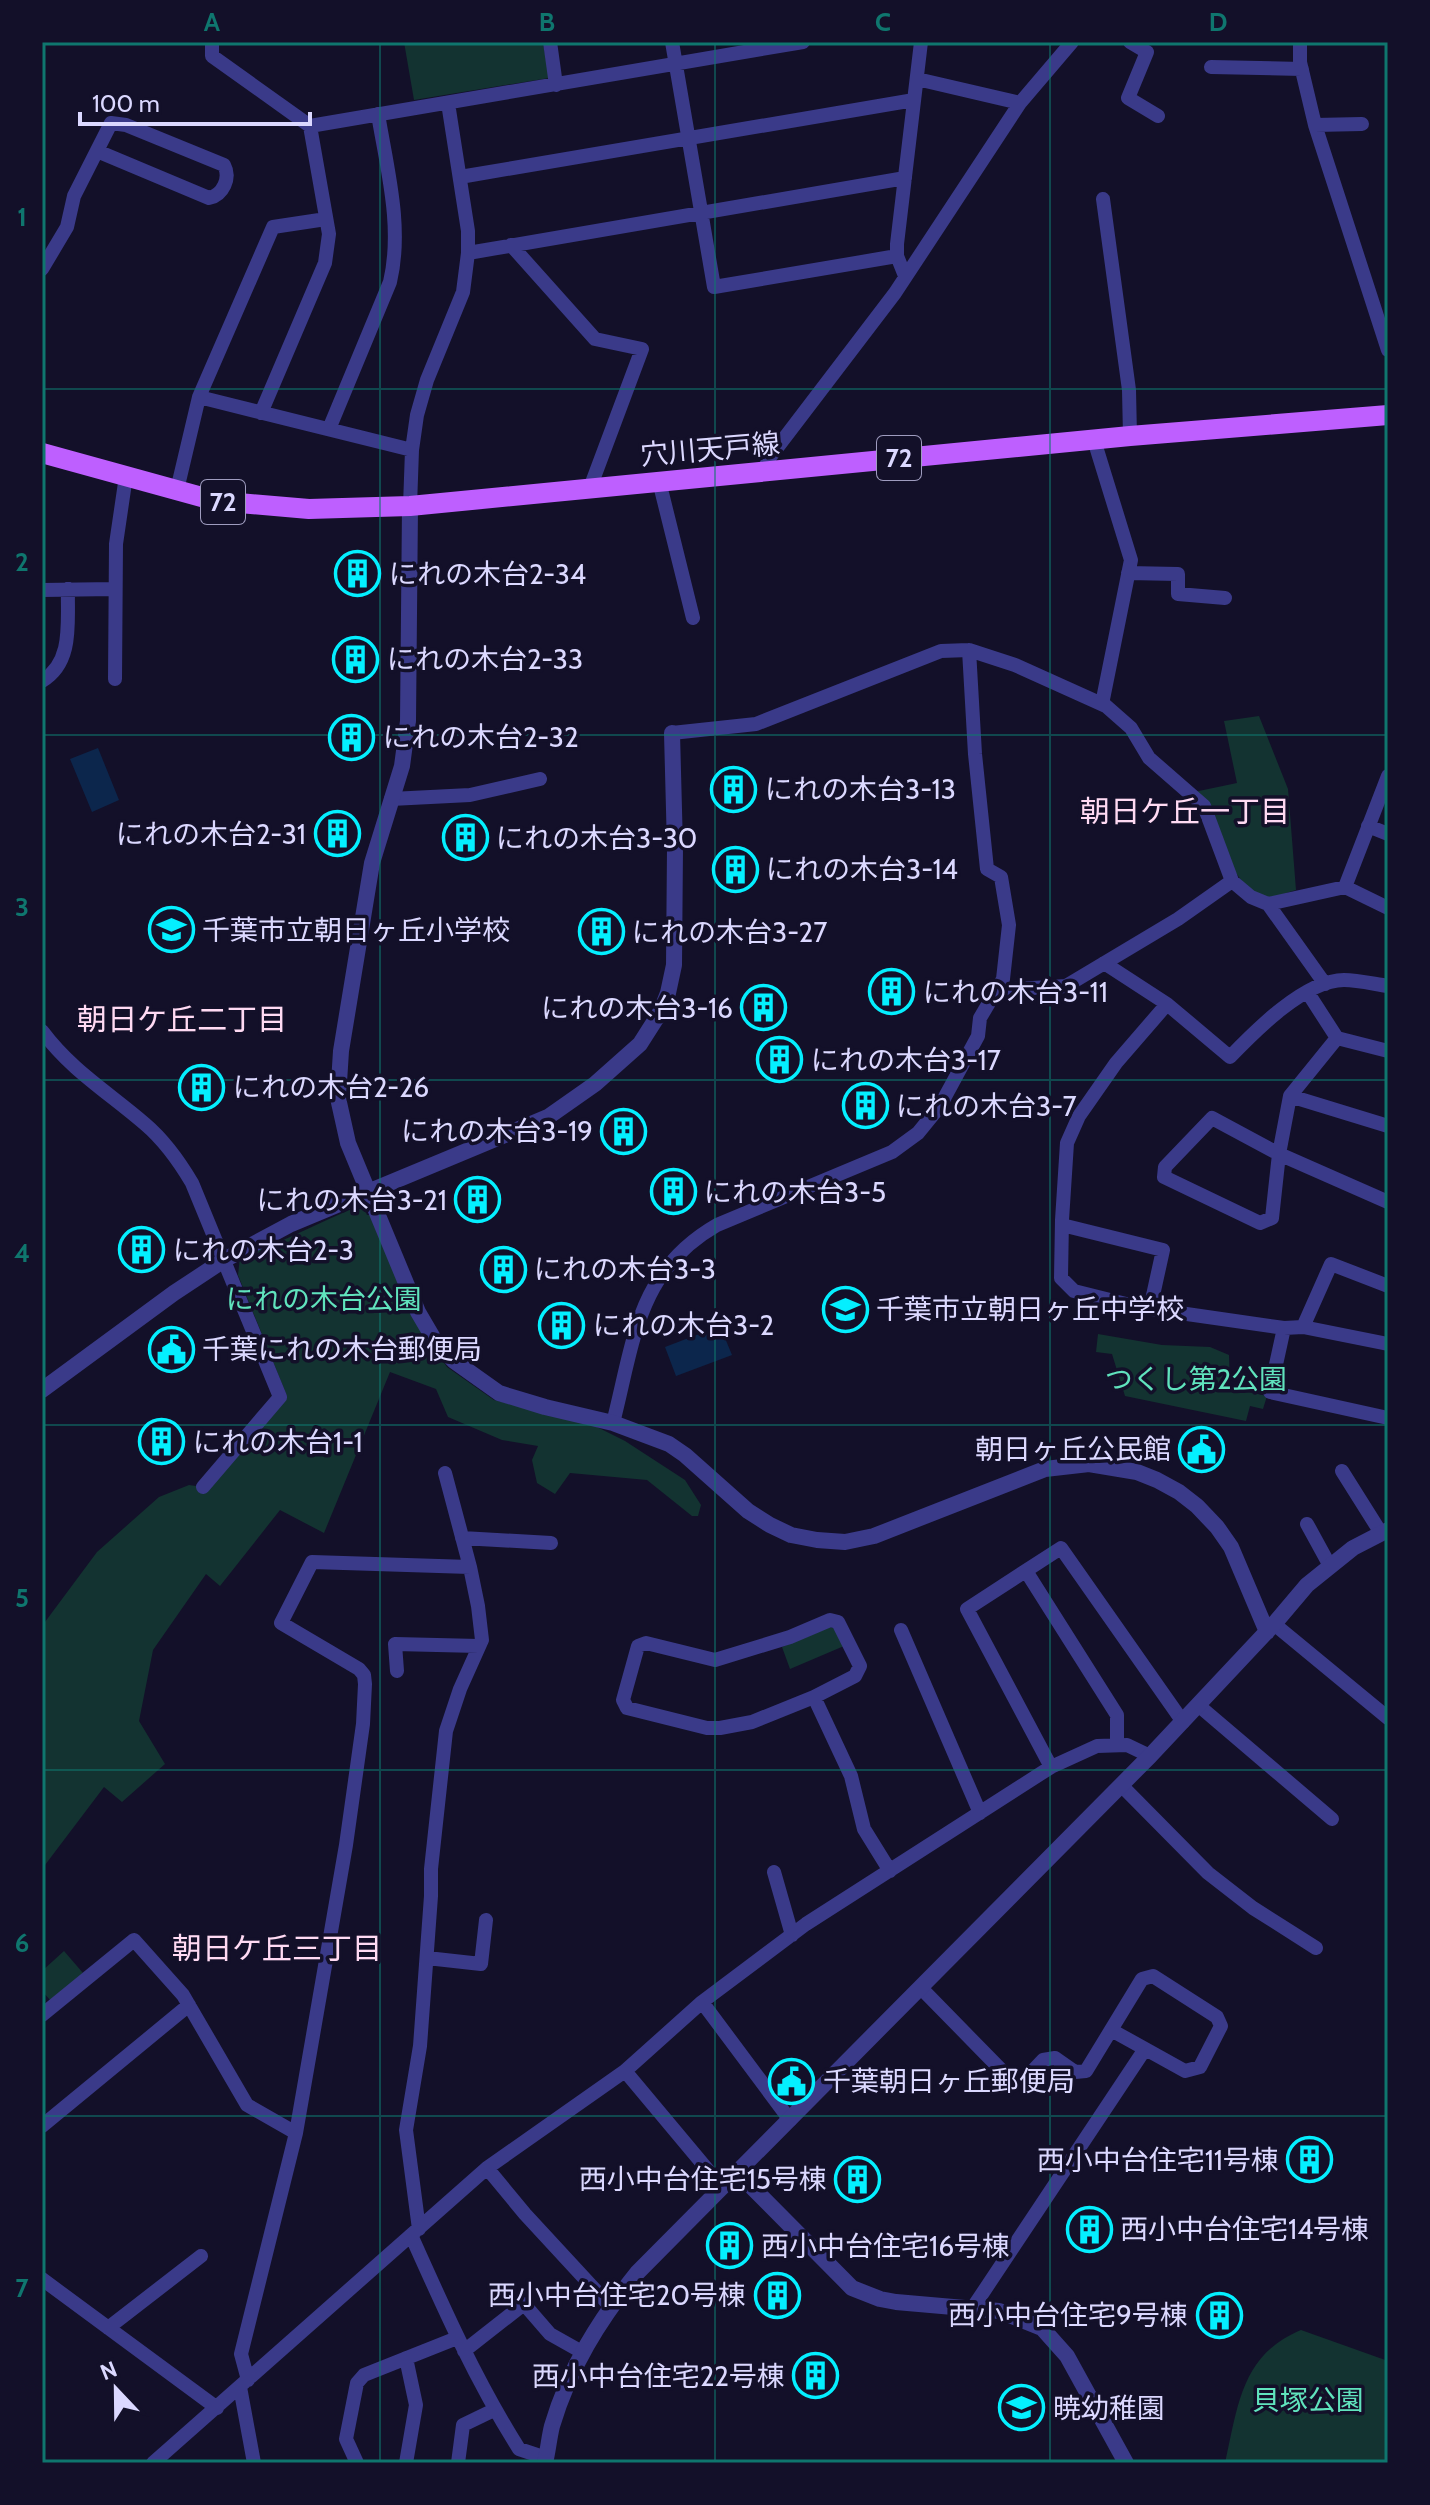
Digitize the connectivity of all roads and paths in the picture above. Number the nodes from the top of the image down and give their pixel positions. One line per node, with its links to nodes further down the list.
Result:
1 (212, 42): 21 (street)
2 (550, 42): 13 (street)
3 (672, 42): 9 (street)
4 (803, 42): 9 (street)
5 (921, 42): 12 (street)
6 (1072, 42): 16 (street)
7 (1130, 42): 18 (street)
8 (1300, 42): 11 (street)
9 (676, 65): 13 (street); 22 (street)
10 (1211, 67): 11 (street)
11 (1302, 69): 20 (street)
12 (917, 79): 14 (street); 16 (street)
13 (556, 85): 15 (street)
14 (914, 100): 22 (street); 25 (street)
15 (448, 103): 17 (street); 24 (street)
16 (1020, 103): 33 (street)
17 (378, 114): 21 (street); 38 (street)
18 (1158, 116)
19 (1362, 124): 20 (street)
20 (1315, 125): 34 (street)
21 (310, 126): 28 (street)
22 (688, 138): 24 (street); 27 (street)
23 (97, 151): 23 (street); 32 (street)
24 (460, 177): 30 (street)
25 (905, 178): 27 (street); 31 (street)
26 (1103, 199): 39 (street)
27 (701, 213): 29 (street); 31 (street)
28 (326, 219): 35 (street); 36 (street)
29 (511, 245): 30 (street); 46 (street)
30 (468, 253): 41 (street)
31 (897, 256): 33 (street)
32 (42, 269)
33 (905, 276): 43 (street)
34 (1388, 350)
35 (199, 397): 36 (street); 47 (street)
36 (261, 413): 38 (street)
37 (1388, 415): 39 (main road, 穴川天戸線 / 72)
38 (329, 429): 41 (street)
39 (1130, 436): 40 (main road, 穴川天戸線 / 72)
40 (1094, 440): 43 (main road, 穴川天戸線 / 72); 49 (street)
41 (412, 450): 48 (street)
42 (42, 453): 44 (main road, 穴川天戸線 / 72)
43 (763, 472): 45 (main road, 穴川天戸線 / 72)
44 (126, 476): 47 (main road, 穴川天戸線 / 72); 51 (street)
45 (659, 481): 46 (main road, 穴川天戸線 / 72); 54 (street)
46 (590, 488): 48 (main road, 穴川天戸線 / 72)
47 (177, 490): 48 (main road, 穴川天戸線 / 72)
48 (410, 506): 62 (street)
49 (1128, 573): 53 (street); 58 (street)
50 (68, 589): 51 (street); 52 (street); 57 (street)
51 (115, 589): 56 (street)
52 (42, 590)
53 (1225, 598)
54 (693, 618)
55 (969, 650): 58 (street); 59 (street); 72 (street)
56 (115, 679)
57 (42, 681)
58 (1102, 704): 65 (street)
59 (672, 733): 81 (street)
60 (1388, 776): 63 (street)
61 (540, 779): 62 (street)
62 (391, 799): 81 (street)
63 (1368, 826): 64 (street); 66 (street)
64 (1388, 834)
65 (1232, 881): 67 (street); 69 (street)
66 (1345, 887): 67 (street); 68 (street)
67 (1268, 904): 70 (street)
68 (1388, 908)
69 (1104, 963): 72 (street); 74 (street)
70 (1325, 984): 71 (street); 73 (street)
71 (1388, 986)
72 (997, 990): 92 (street)
73 (1308, 993): 74 (street); 76 (street)
74 (1167, 1004): 83 (street)
75 (42, 1031): 84 (street)
76 (1337, 1038): 77 (street); 78 (street)
77 (1388, 1051)
78 (1290, 1096): 79 (street); 80 (street)
79 (1388, 1126)
80 (1279, 1154): 80 (street); 82 (street)
81 (368, 1191): 84 (street); 92 (street)
82 (1388, 1202)
83 (1062, 1225): 86 (street); 86 (street)
84 (224, 1260): 90 (street); 95 (street)
85 (1388, 1286): 87 (street)
86 (1150, 1309): 88 (street)
87 (1303, 1327): 88 (street); 89 (street)
88 (1284, 1328): 91 (street)
89 (1388, 1344)
90 (42, 1390)
91 (1388, 1418)
92 (613, 1423): 103 (street)
93 (1342, 1471): 97 (street)
94 (445, 1473): 98 (street)
95 (203, 1487)
96 (1307, 1524): 100 (street)
97 (1384, 1532): 100 (street)
98 (462, 1538): 99 (street); 101 (street)
99 (551, 1543)
100 (1330, 1566): 103 (street)
101 (470, 1567): 105 (street); 132 (street)
102 (1026, 1571): 110 (street); 111 (street); 113 (street)
103 (1270, 1628): 108 (street); 109 (street)
104 (901, 1630): 115 (street)
105 (479, 1646): 106 (street); 122 (street)
106 (397, 1671)
107 (814, 1697): 107 (street); 117 (street)
108 (1198, 1705): 110 (street); 116 (street)
109 (1388, 1718)
110 (1183, 1722): 112 (street)
111 (1117, 1745): 112 (street); 113 (street)
112 (1150, 1756): 114 (street)
113 (1051, 1767): 115 (street)
114 (1121, 1785): 121 (street); 123 (street)
115 (980, 1813): 117 (street)
116 (1332, 1819)
117 (890, 1871): 120 (street)
118 (774, 1872): 120 (street)
119 (486, 1920): 122 (street)
120 (792, 1935): 124 (street)
121 (1316, 1948)
122 (427, 1958): 136 (street)
123 (921, 1988): 127 (street); 130 (street)
124 (702, 2002): 129 (street); 130 (street)
125 (189, 2005): 126 (street); 131 (street); 132 (street)
126 (42, 2015)
127 (1111, 2030): 128 (street); 128 (street)
128 (1145, 2049): 140 (street)
129 (625, 2071): 133 (street); 135 (street)
130 (790, 2120): 134 (street)
131 (42, 2126)
132 (296, 2133): 145 (street)
133 (487, 2168): 136 (street); 139 (street)
134 (737, 2172): 135 (street); 140 (street)
135 (722, 2187): 139 (street)
136 (415, 2232): 142 (street); 145 (street)
137 (201, 2256): 141 (street)
138 (42, 2279): 141 (street)
139 (610, 2306): 143 (street)
140 (972, 2309): 154 (street)
141 (108, 2328): 146 (street)
142 (461, 2345): 143 (street); 144 (street); 147 (street)
143 (582, 2352): 148 (street)
144 (406, 2358): 151 (street); 152 (street)
145 (244, 2384): 146 (street); 150 (street)
146 (217, 2408): 149 (street)
147 (494, 2410): 148 (street); 153 (street)
148 (546, 2460)
149 (154, 2463)
150 (254, 2463)
151 (357, 2463)
152 (406, 2463)
153 (458, 2463)
154 (1126, 2463)

